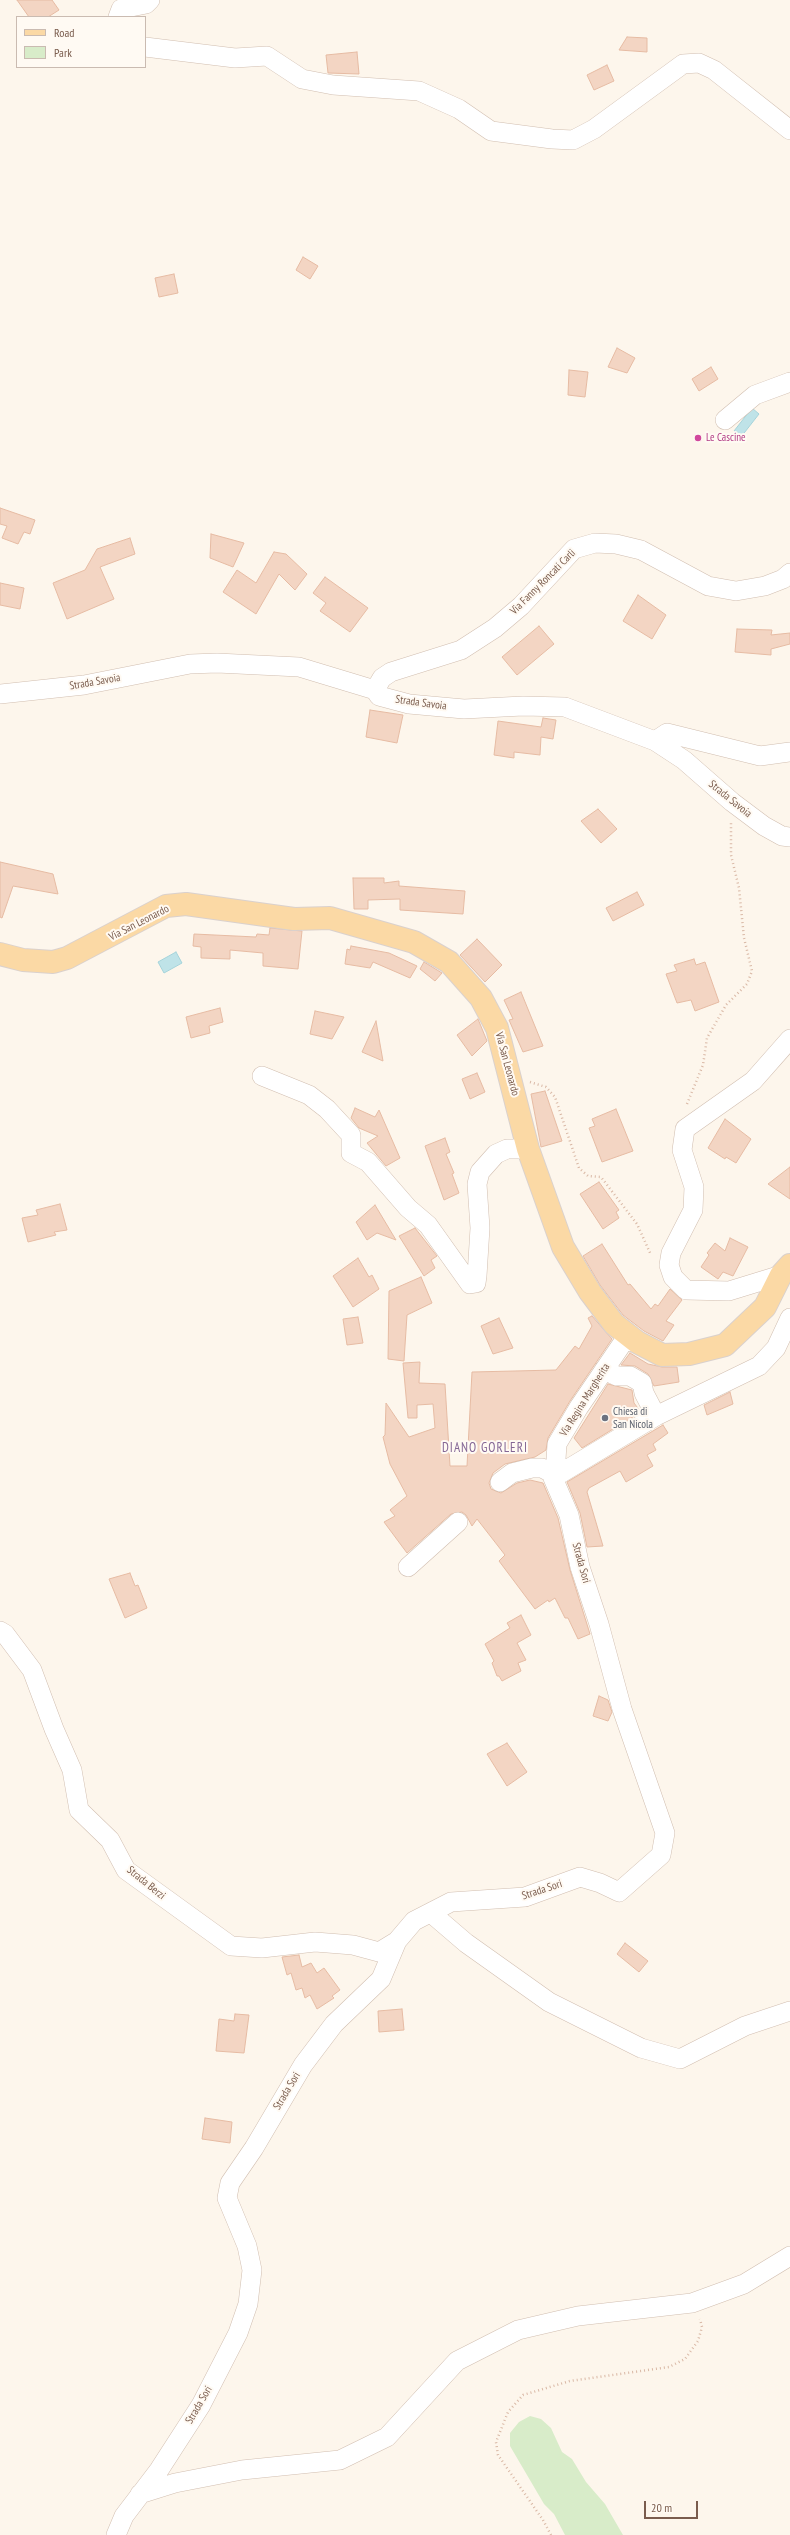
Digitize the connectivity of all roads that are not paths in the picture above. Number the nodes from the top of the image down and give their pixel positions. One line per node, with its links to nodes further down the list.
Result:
1 (150, 0): 2 (street)
2 (118, 16)
3 (146, 47): 4 (street)
4 (790, 130)
5 (790, 382): 6 (street)
6 (725, 420)
7 (790, 573): 8 (street, Via Fanny Roncati Carli)
8 (375, 690): 9 (street, Strada Savoia); 10 (street, Strada Savoia)
9 (0, 694)
10 (655, 741): 11 (street); 12 (street, Strada Savoia)
11 (790, 752)
12 (790, 837)
13 (0, 954): 16 (main road, Via San Leonardo)
14 (790, 1039): 17 (street)
15 (262, 1076): 16 (street)
16 (528, 1149): 19 (main road, Via San Leonardo)
17 (786, 1270): 19 (main road, Via San Leonardo)
18 (790, 1318): 21 (street)
19 (636, 1342): 20 (street, Via Regina Margherita)
20 (604, 1370): 21 (street); 22 (street, Via Regina Margherita)
21 (656, 1416): 22 (street)
22 (554, 1475): 23 (street); 27 (street, Strada Sori)
23 (500, 1482)
24 (458, 1522): 25 (street)
25 (408, 1567)
26 (0, 1631): 28 (street, Strada Berzi)
27 (431, 1913): 28 (street, Strada Sori); 29 (street)
28 (397, 1941): 31 (street, Strada Sori)
29 (790, 2011)
30 (790, 2256): 31 (street)
31 (140, 2494): 32 (street, Strada Sori)
32 (116, 2535)

